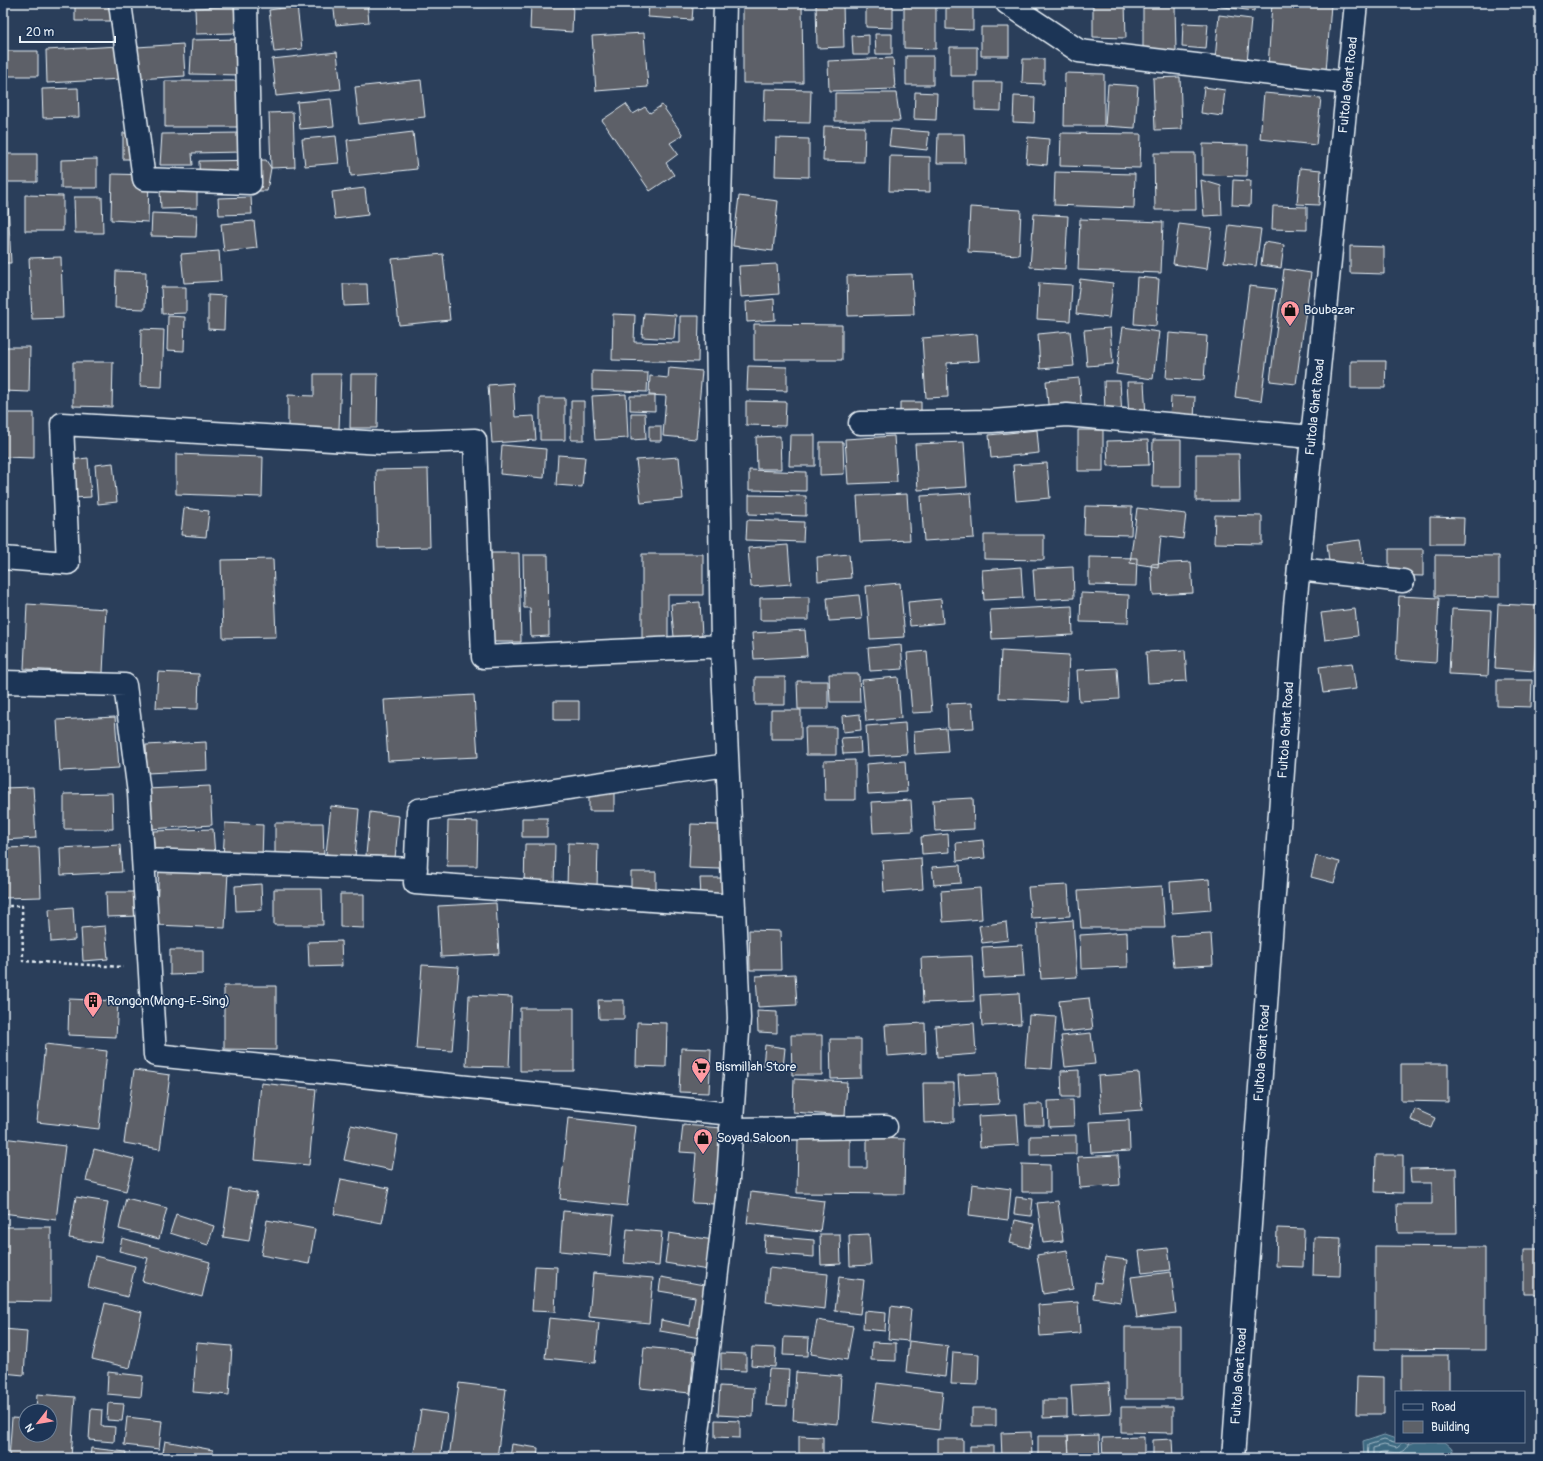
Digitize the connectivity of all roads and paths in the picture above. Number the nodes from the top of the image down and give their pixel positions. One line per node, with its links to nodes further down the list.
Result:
1 (120, 3): 2 (street)
2 (246, 3)
3 (725, 3): 12 (street)
4 (1007, 3): 6 (street)
5 (1356, 3): 6 (street, Fultola Ghat Road)
6 (1348, 83): 8 (street, Fultola Ghat Road)
7 (860, 423): 8 (street)
8 (1312, 437): 10 (street, Fultola Ghat Road)
9 (3, 558): 12 (street)
10 (1299, 569): 11 (street); 23 (street, Fultola Ghat Road)
11 (1403, 581)
12 (722, 646): 14 (street)
13 (3, 682): 15 (street)
14 (728, 765): 16 (street); 18 (street)
15 (142, 860): 16 (street); 19 (street)
16 (416, 869): 18 (street)
17 (3, 906): 19 (path)
18 (734, 906): 20 (street)
19 (150, 968): 20 (street)
20 (732, 1122): 21 (street); 22 (street)
21 (886, 1126)
22 (694, 1458)
23 (1233, 1458)

